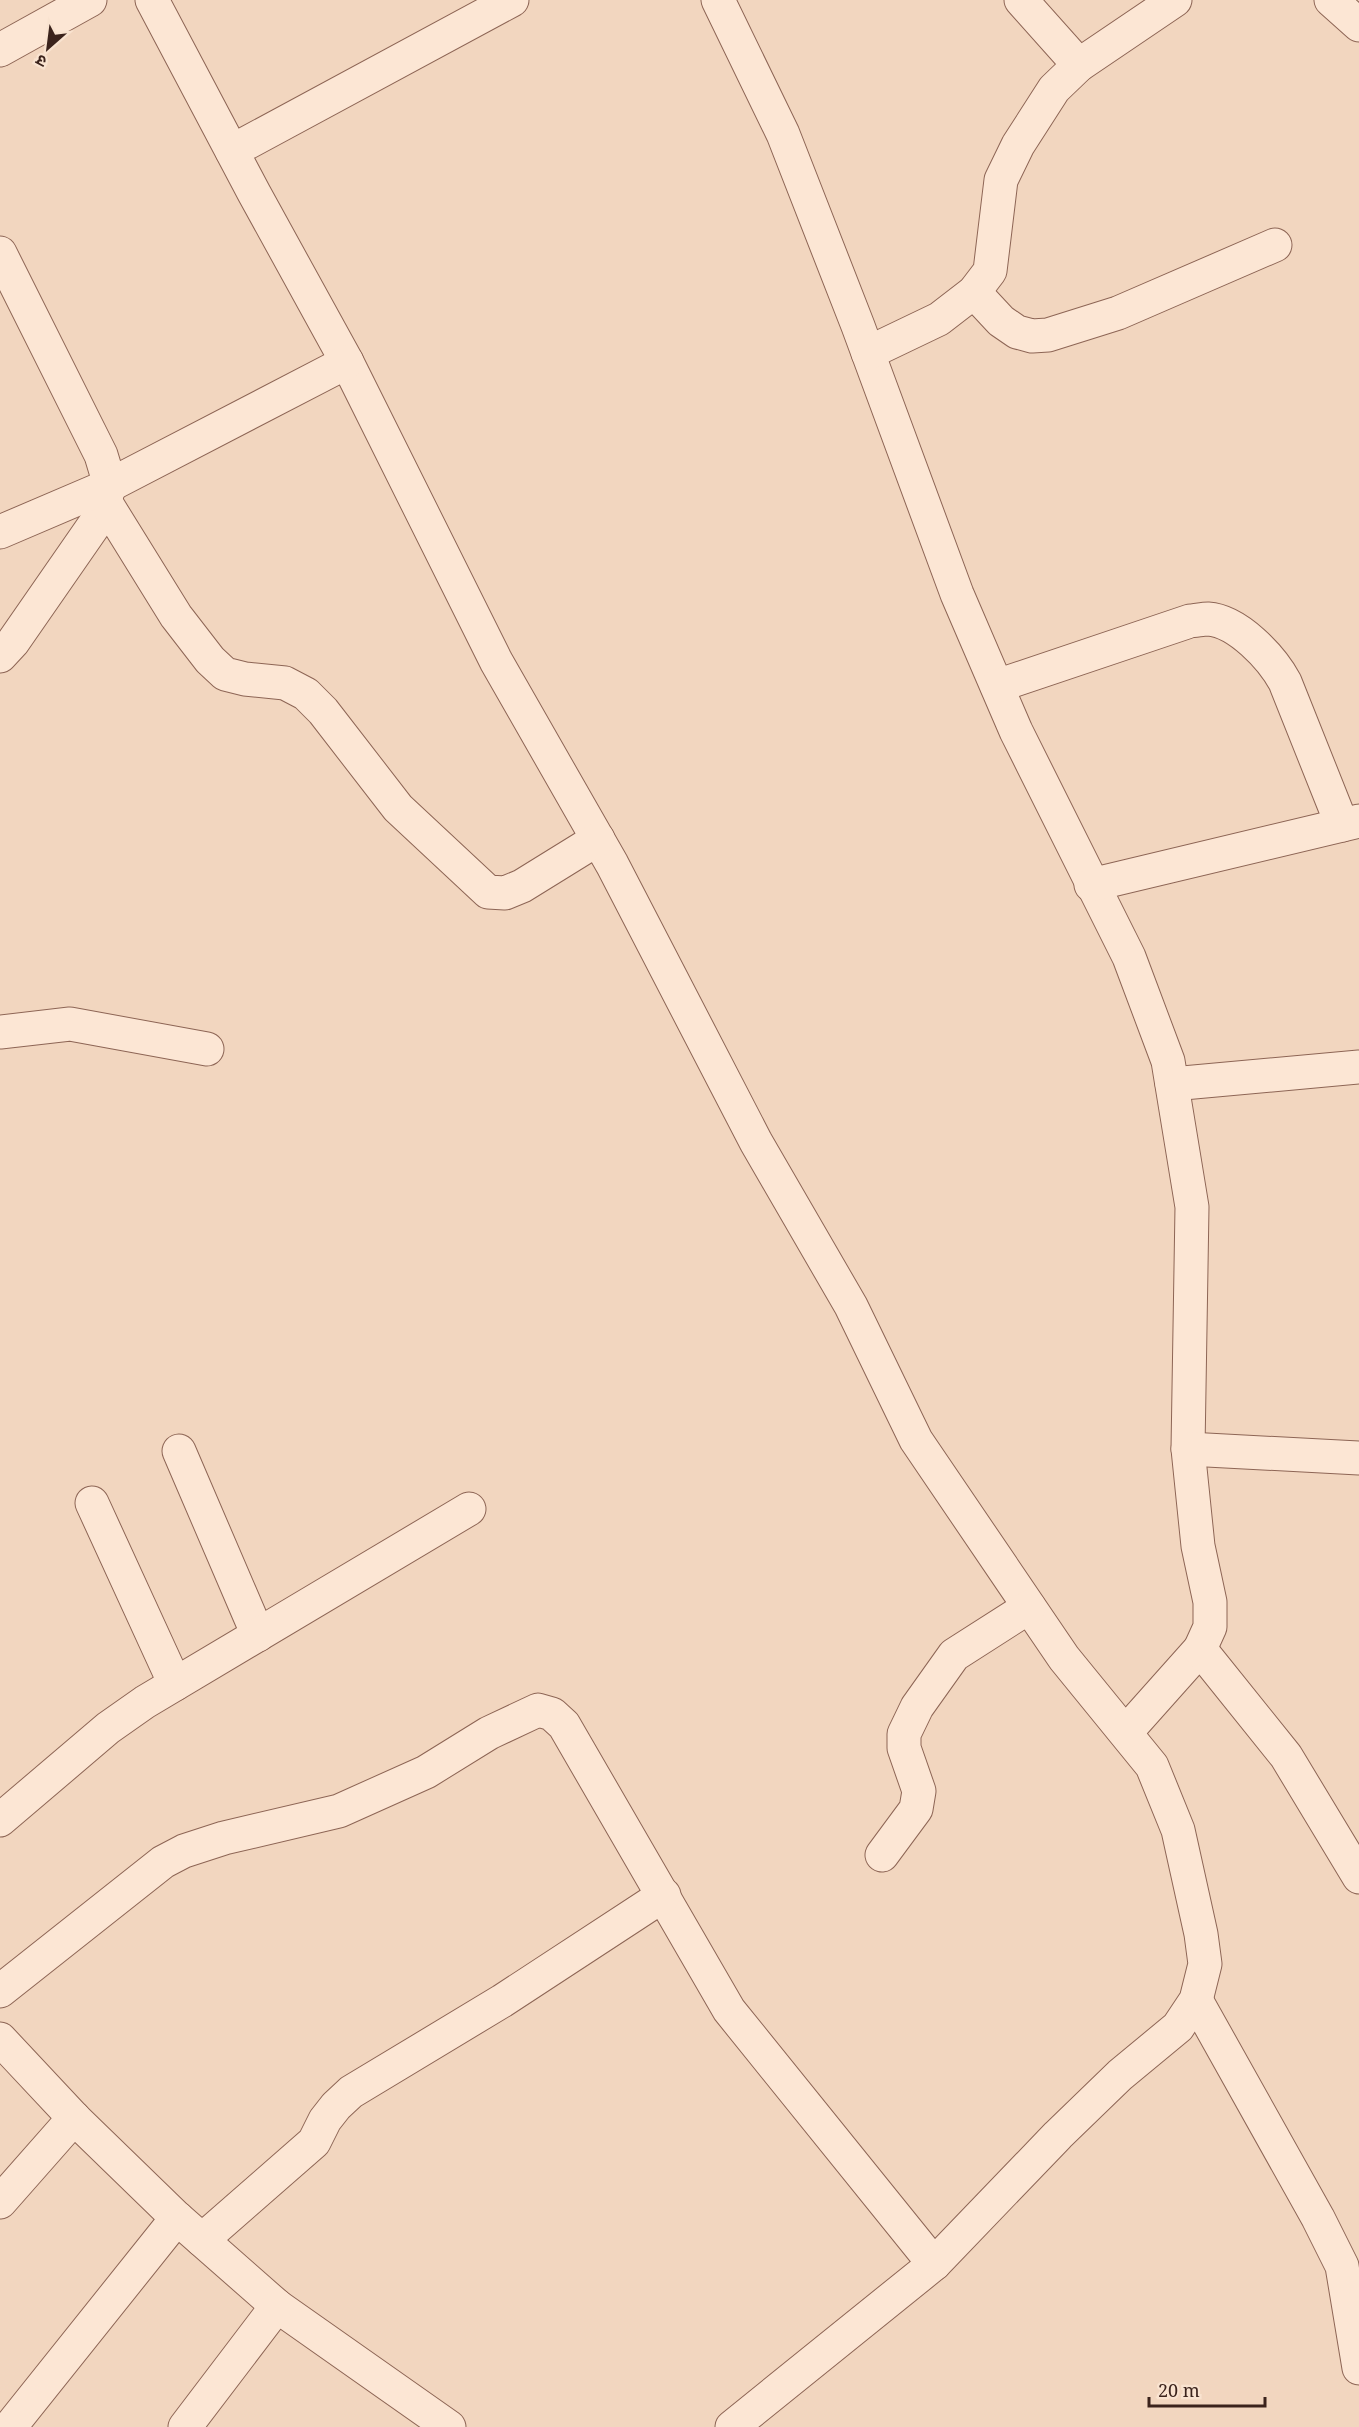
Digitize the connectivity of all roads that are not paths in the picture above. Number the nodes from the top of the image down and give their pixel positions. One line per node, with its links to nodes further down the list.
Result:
1 (90, 0): 9 (street)
2 (152, 0): 11 (street)
3 (512, 0): 11 (street)
4 (718, 0): 15 (street)
5 (1021, 0): 10 (street)
6 (1175, 0): 10 (street)
7 (1331, 0): 8 (street)
8 (1359, 25)
9 (0, 50)
10 (1079, 65): 14 (street)
11 (232, 151): 16 (street)
12 (1275, 245): 14 (street)
13 (0, 254): 17 (street)
14 (974, 292): 15 (street)
15 (868, 353): 20 (street)
16 (347, 362): 17 (street); 22 (street)
17 (108, 494): 18 (street); 19 (street); 22 (street)
18 (0, 532)
19 (0, 656)
20 (997, 686): 21 (street); 23 (street)
21 (1350, 823): 23 (street)
22 (598, 839): 33 (street)
23 (1091, 885): 27 (street)
24 (0, 1032): 25 (street)
25 (207, 1049)
26 (1359, 1068): 27 (street)
27 (1172, 1084): 28 (street)
28 (1188, 1449): 30 (street); 35 (street)
29 (179, 1451): 34 (street)
30 (1359, 1458)
31 (92, 1503): 36 (street)
32 (470, 1509): 34 (street)
33 (1029, 1607): 37 (street); 39 (street)
34 (258, 1635): 36 (street)
35 (1200, 1648): 37 (street); 40 (street)
36 (175, 1684): 38 (street)
37 (1126, 1732): 43 (street)
38 (0, 1820)
39 (882, 1855)
40 (1359, 1877)
41 (664, 1895): 42 (street); 48 (street); 50 (street)
42 (0, 1991)
43 (1196, 2000): 49 (street); 50 (street)
44 (0, 2039): 45 (street)
45 (74, 2118): 46 (street); 47 (street)
46 (0, 2202)
47 (177, 2218): 48 (street); 53 (street)
48 (202, 2240): 51 (street)
49 (1350, 2262): 52 (street)
50 (934, 2264): 56 (street)
51 (277, 2306): 54 (street); 55 (street)
52 (1359, 2368)
53 (10, 2427)
54 (184, 2427)
55 (449, 2427)
56 (732, 2427)

